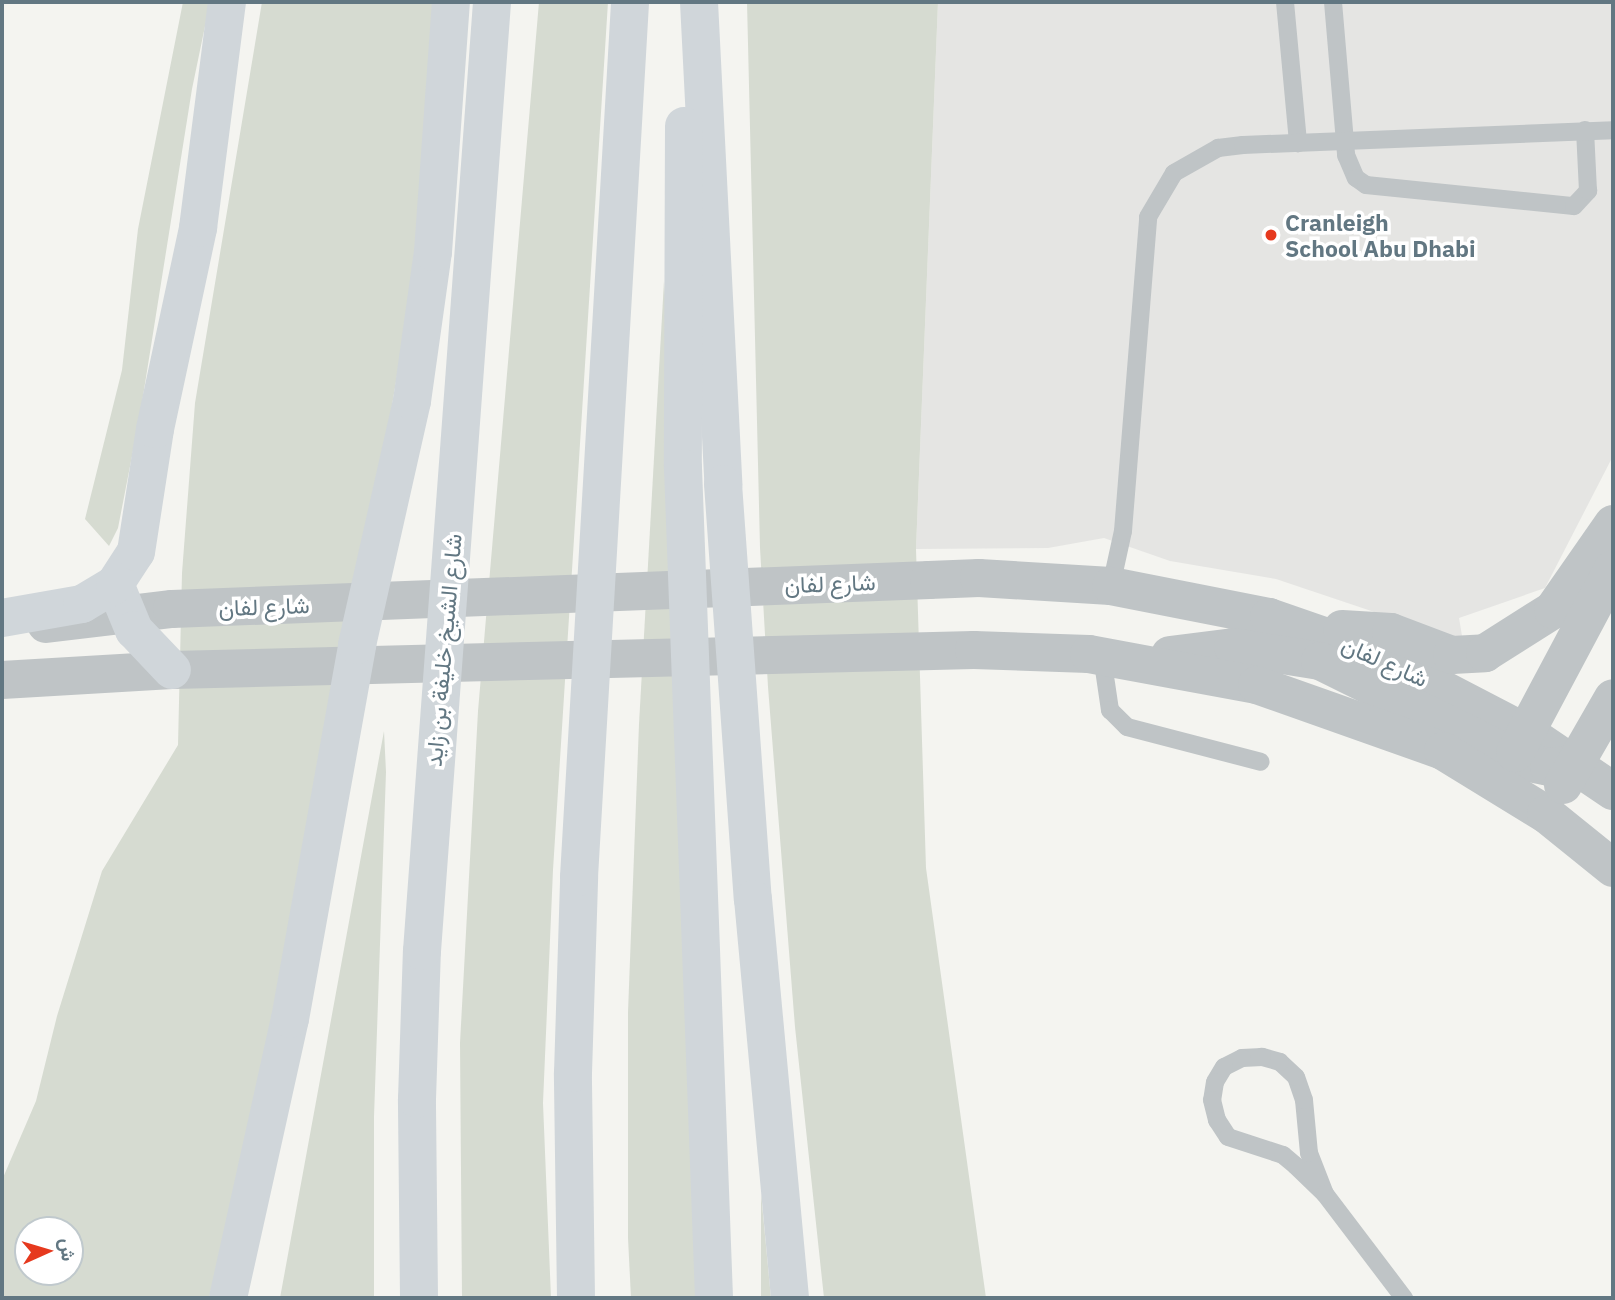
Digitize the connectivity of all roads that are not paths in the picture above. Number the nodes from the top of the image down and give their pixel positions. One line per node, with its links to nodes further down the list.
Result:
1 (227, 2): 16 (highway)
2 (451, 2): 32 (highway)
3 (492, 2): 33 (highway, شارع الشيخ خليفة بن زايد)
4 (630, 2): 34 (highway)
5 (688, 2): 35 (highway)
6 (699, 2): 36 (highway)
7 (1286, 2): 12 (lane)
8 (1333, 2): 11 (lane)
9 (1585, 130): 10 (lane); 11 (lane); 11 (lane)
10 (1613, 130)
11 (1344, 141): 12 (lane)
12 (1298, 143): 15 (lane)
13 (1613, 524): 19 (street)
14 (1613, 569): 24 (street)
15 (1111, 586): 16 (street, شارع لفان); 19 (street, شارع لفان)
16 (120, 599): 17 (highway); 18 (street, شارع لفان); 21 (highway)
17 (2, 618)
18 (2, 629)
19 (1323, 634): 24 (street, شارع لفان)
20 (1102, 656): 21 (street, شارع لفان); 24 (street, شارع لفان); 25 (lane)
21 (172, 670): 22 (street, شارع لفان)
22 (2, 680)
23 (1613, 698): 26 (street)
24 (1512, 757): 26 (street, شارع لفان); 26 (street); 29 (street, شارع لفان)
25 (1261, 762)
26 (1570, 772): 27 (street, شارع لفان); 28 (street); 29 (street)
27 (1613, 791)
28 (1613, 811)
29 (1546, 814): 30 (street, شارع لفان)
30 (1613, 868)
31 (1325, 1194): 31 (lane); 37 (lane)
32 (228, 1298)
33 (419, 1298)
34 (576, 1298)
35 (714, 1298)
36 (790, 1298)
37 (1404, 1298)

